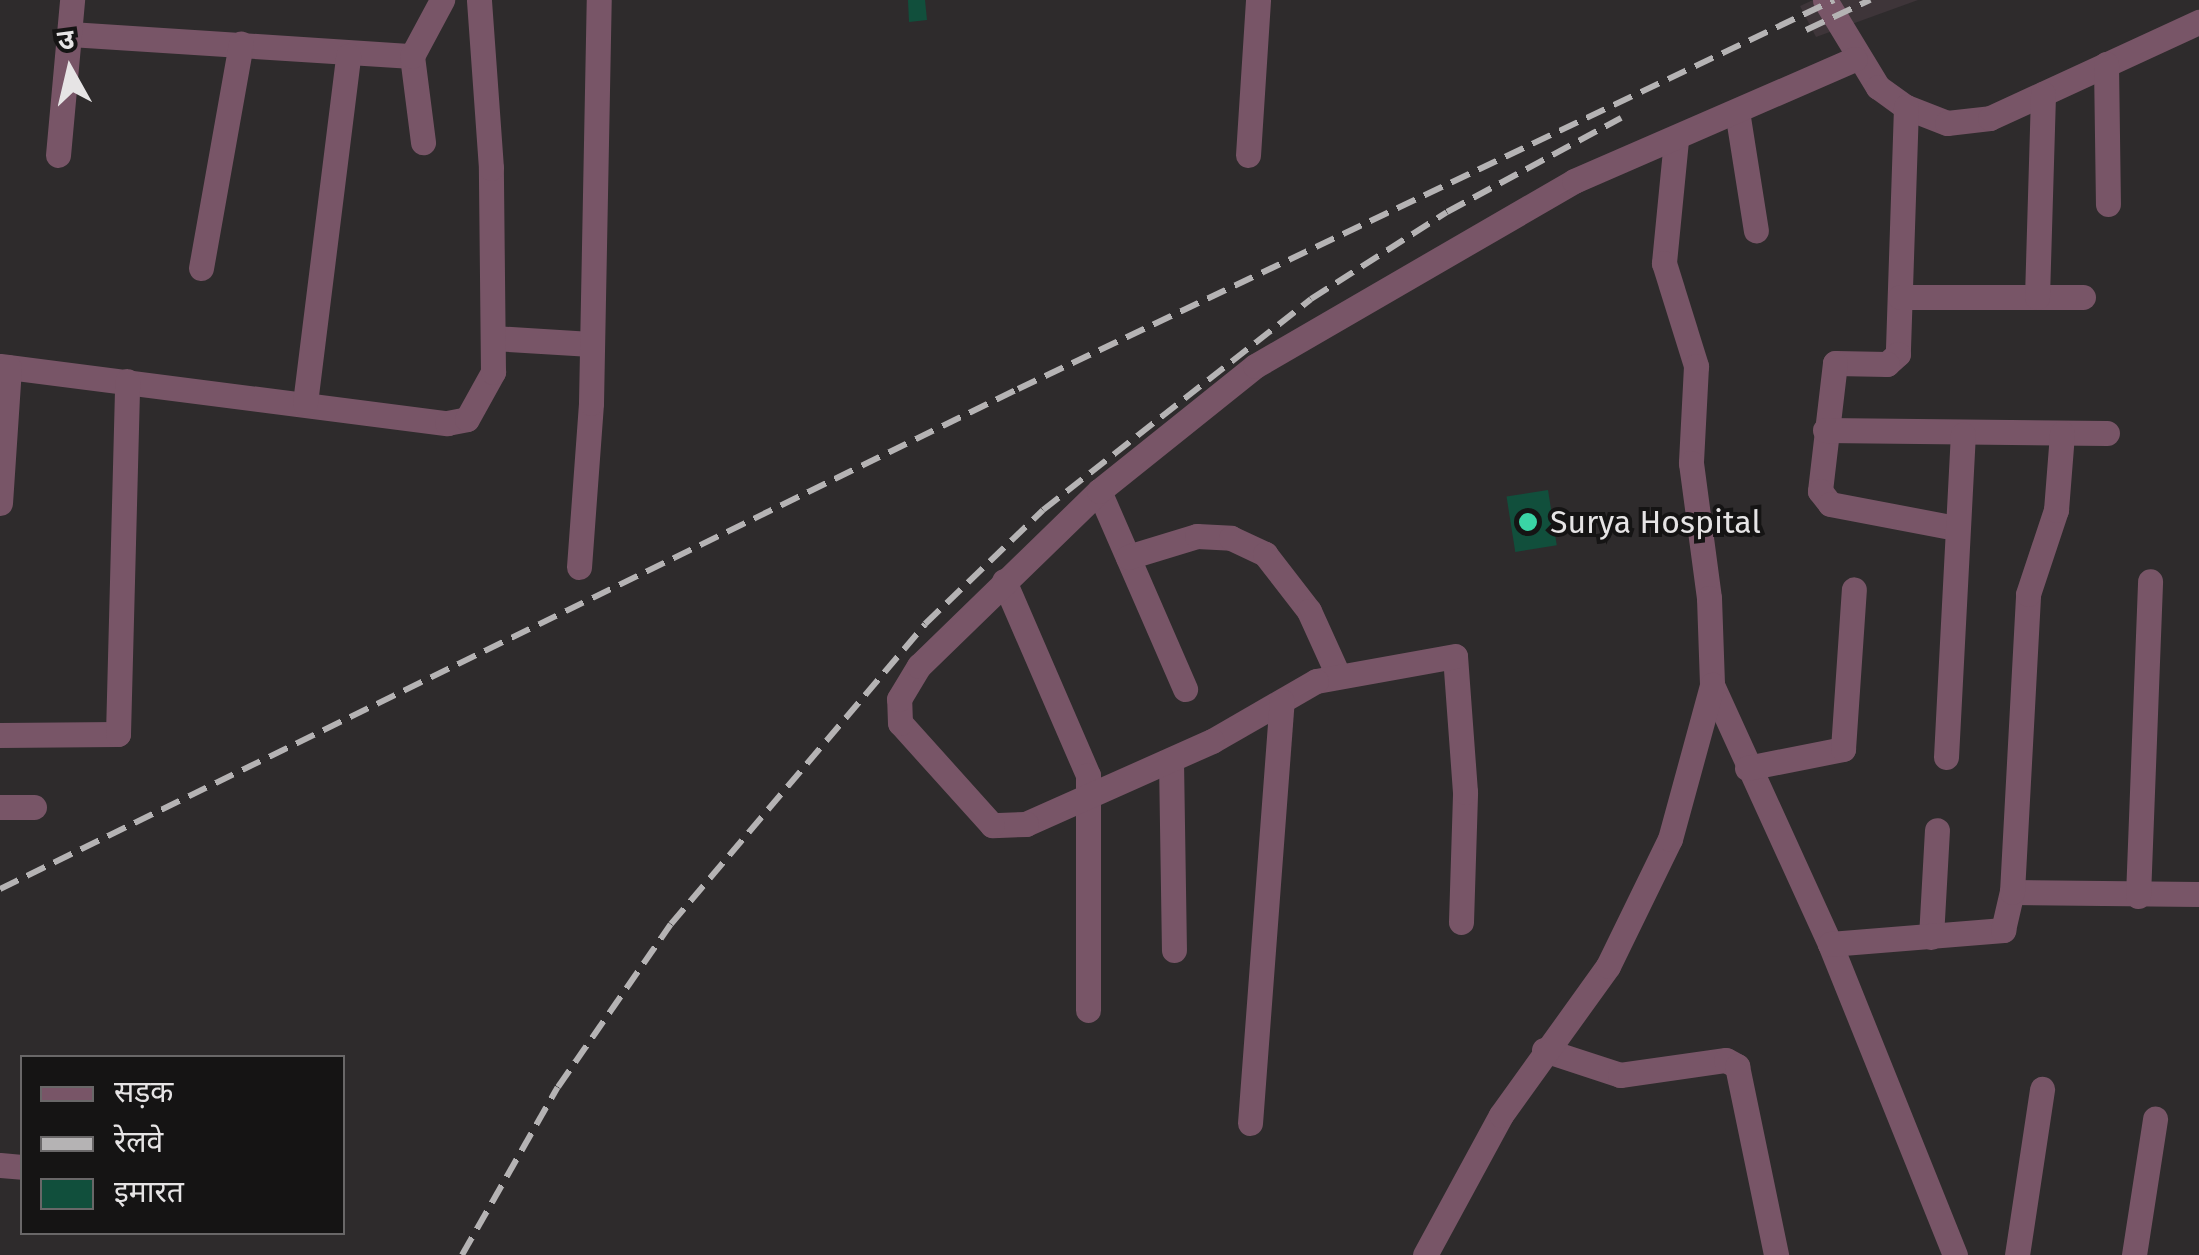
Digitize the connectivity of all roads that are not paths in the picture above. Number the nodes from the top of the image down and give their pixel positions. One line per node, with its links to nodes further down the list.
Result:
1 (72, 0): 8 (street)
2 (442, 0): 11 (street)
3 (479, 0): 27 (street)
4 (599, 0): 28 (street)
5 (1258, 0): 20 (street)
6 (1824, 0): 12 (street)
7 (2199, 22): 13 (street)
8 (70, 34): 9 (street); 19 (street)
9 (241, 44): 10 (street); 23 (street)
10 (348, 56): 11 (street); 31 (street)
11 (412, 56): 18 (street)
12 (1855, 59): 15 (street); 16 (street)
13 (2106, 64): 14 (street); 21 (street)
14 (2043, 94): 15 (street); 25 (street)
15 (1906, 107): 24 (street)
16 (1738, 111): 17 (street); 22 (street)
17 (1676, 140): 36 (street); 45 (street)
18 (422, 142)
19 (58, 154)
20 (1248, 155)
21 (2108, 204)
22 (1756, 231)
23 (201, 268)
24 (1900, 297): 25 (street); 32 (street)
25 (2037, 297): 26 (street)
26 (2083, 298)
27 (493, 338): 28 (street); 31 (street)
28 (591, 344): 40 (street)
29 (4, 367): 30 (street); 37 (street)
30 (126, 382): 31 (street); 48 (street)
31 (305, 404)
32 (1826, 430): 34 (street); 38 (street)
33 (2062, 433): 34 (street); 35 (street); 56 (street)
34 (1963, 434): 38 (street)
35 (2107, 434)
36 (1099, 491): 39 (street); 41 (street)
37 (0, 503)
38 (1956, 528): 49 (street)
39 (1128, 557): 44 (street); 46 (street)
40 (580, 567)
41 (1004, 580): 52 (street); 52 (street)
42 (2150, 581): 58 (street)
43 (1854, 588): 51 (street)
44 (1338, 675): 47 (street); 59 (street)
45 (1712, 684): 51 (street); 64 (street)
46 (1185, 689)
47 (1282, 700): 50 (street); 67 (street)
48 (0, 735)
49 (1946, 757)
50 (1171, 761): 52 (street); 62 (street)
51 (1747, 768): 61 (street)
52 (1089, 793): 63 (street)
53 (0, 807): 54 (street)
54 (34, 807)
55 (1937, 830): 60 (street)
56 (2012, 892): 58 (street); 60 (street)
57 (2199, 894): 58 (street)
58 (2138, 896)
59 (1461, 922)
60 (1930, 937): 61 (street)
61 (1830, 944): 70 (street)
62 (1174, 950)
63 (1088, 1010)
64 (1544, 1050): 68 (street); 69 (street)
65 (2042, 1089): 71 (street)
66 (2155, 1119): 72 (street)
67 (1250, 1123)
68 (1425, 1255)
69 (1776, 1255)
70 (1955, 1255)
71 (2016, 1255)
72 (2134, 1255)

